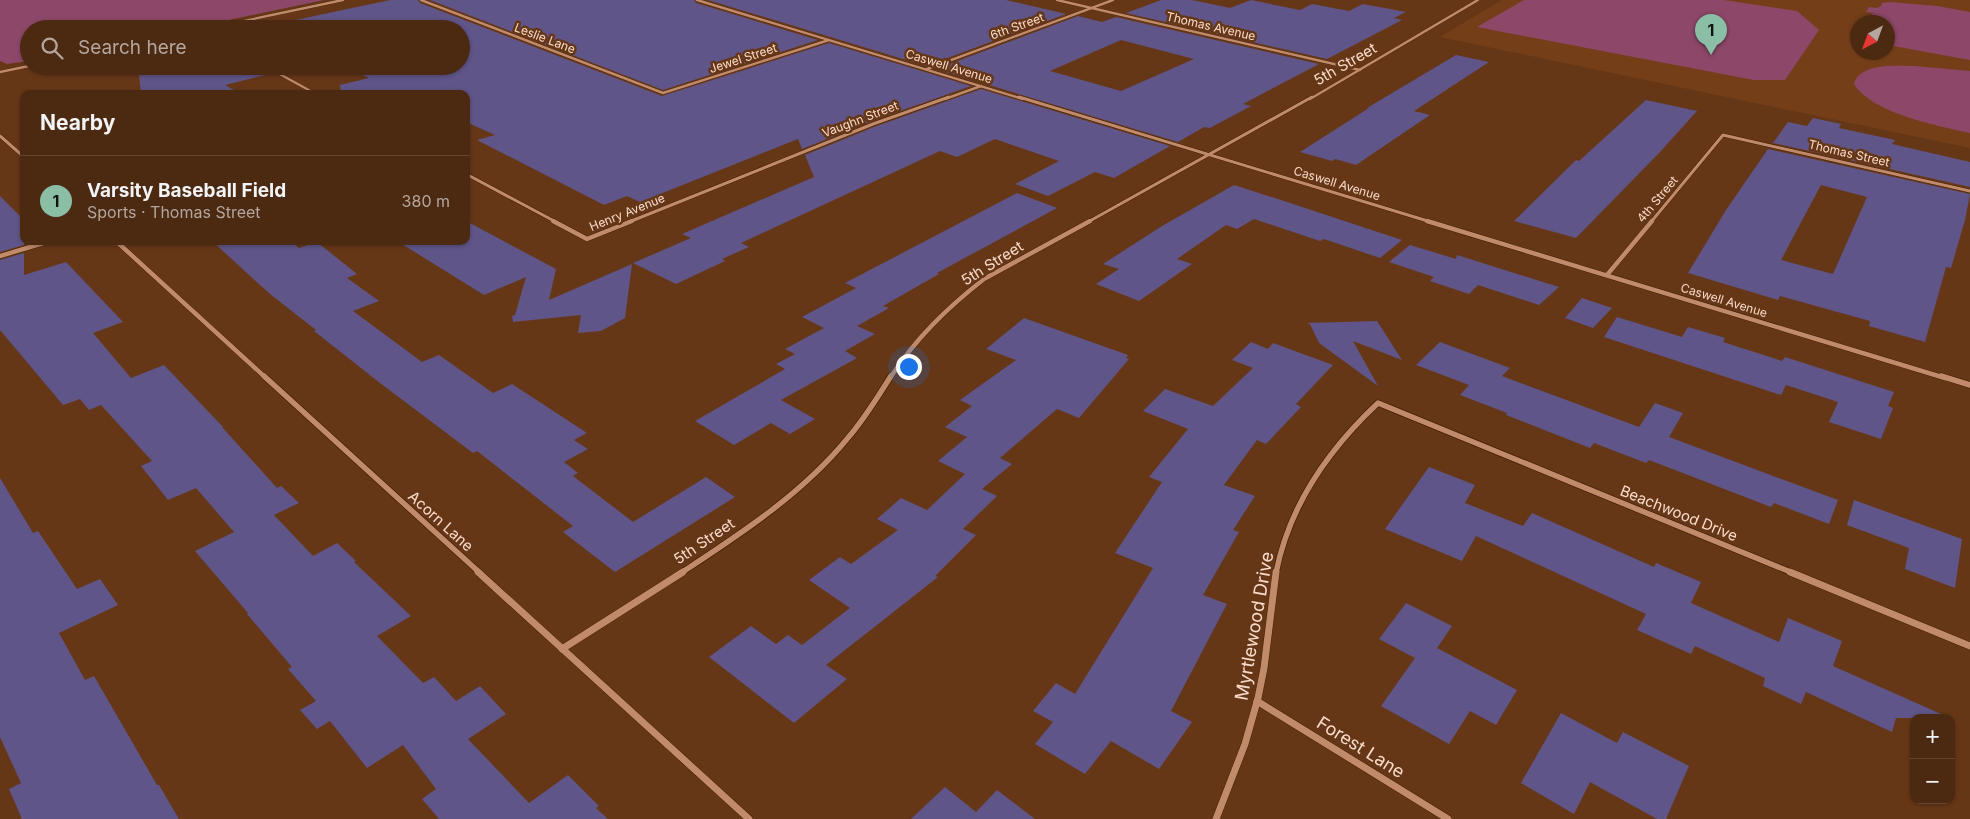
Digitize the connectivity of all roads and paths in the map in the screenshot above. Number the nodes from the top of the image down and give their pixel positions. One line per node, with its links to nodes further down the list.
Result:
1 (343, 0): 8 (street)
2 (421, 0): 17 (street, Leslie Lane)
3 (698, 0): 9 (street, Caswell Avenue)
4 (1056, 0): 7 (street, Thomas Avenue)
5 (1113, 0): 7 (street, 6th Street)
6 (1478, 0): 12 (street, 5th Street)
7 (1092, 8): 11 (street, 6th Street); 12 (street, Thomas Avenue)
8 (249, 20)
9 (829, 40): 11 (street, Caswell Avenue); 17 (street, Jewel Street)
10 (20, 68): 13 (street)
11 (926, 69): 15 (street, Caswell Avenue)
12 (1361, 70): 21 (street, 5th Street)
13 (0, 72)
14 (281, 75): 16 (street)
15 (982, 86): 21 (street, Caswell Avenue); 22 (street, Vaughn Street)
16 (309, 90)
17 (663, 93)
18 (1723, 135): 24 (street, Thomas Street); 28 (street, 4th Street)
19 (0, 136): 20 (street)
20 (20, 154)
21 (1210, 155): 28 (street, Caswell Avenue); 32 (street, 5th Street)
22 (746, 175): 23 (street, Henry Avenue)
23 (470, 176)
24 (1970, 191)
25 (37, 245): 27 (street)
26 (120, 245): 32 (street, Acorn Lane)
27 (0, 256)
28 (1606, 275): 29 (street, Caswell Avenue)
29 (1970, 385)
30 (1378, 403): 31 (street, Beachwood Drive); 33 (street, Myrtlewood Drive)
31 (1970, 646)
32 (562, 649): 34 (street, Acorn Lane)
33 (1258, 701): 35 (street, Myrtlewood Drive); 36 (street, Forest Lane)
34 (749, 819)
35 (1216, 819)
36 (1448, 819)

